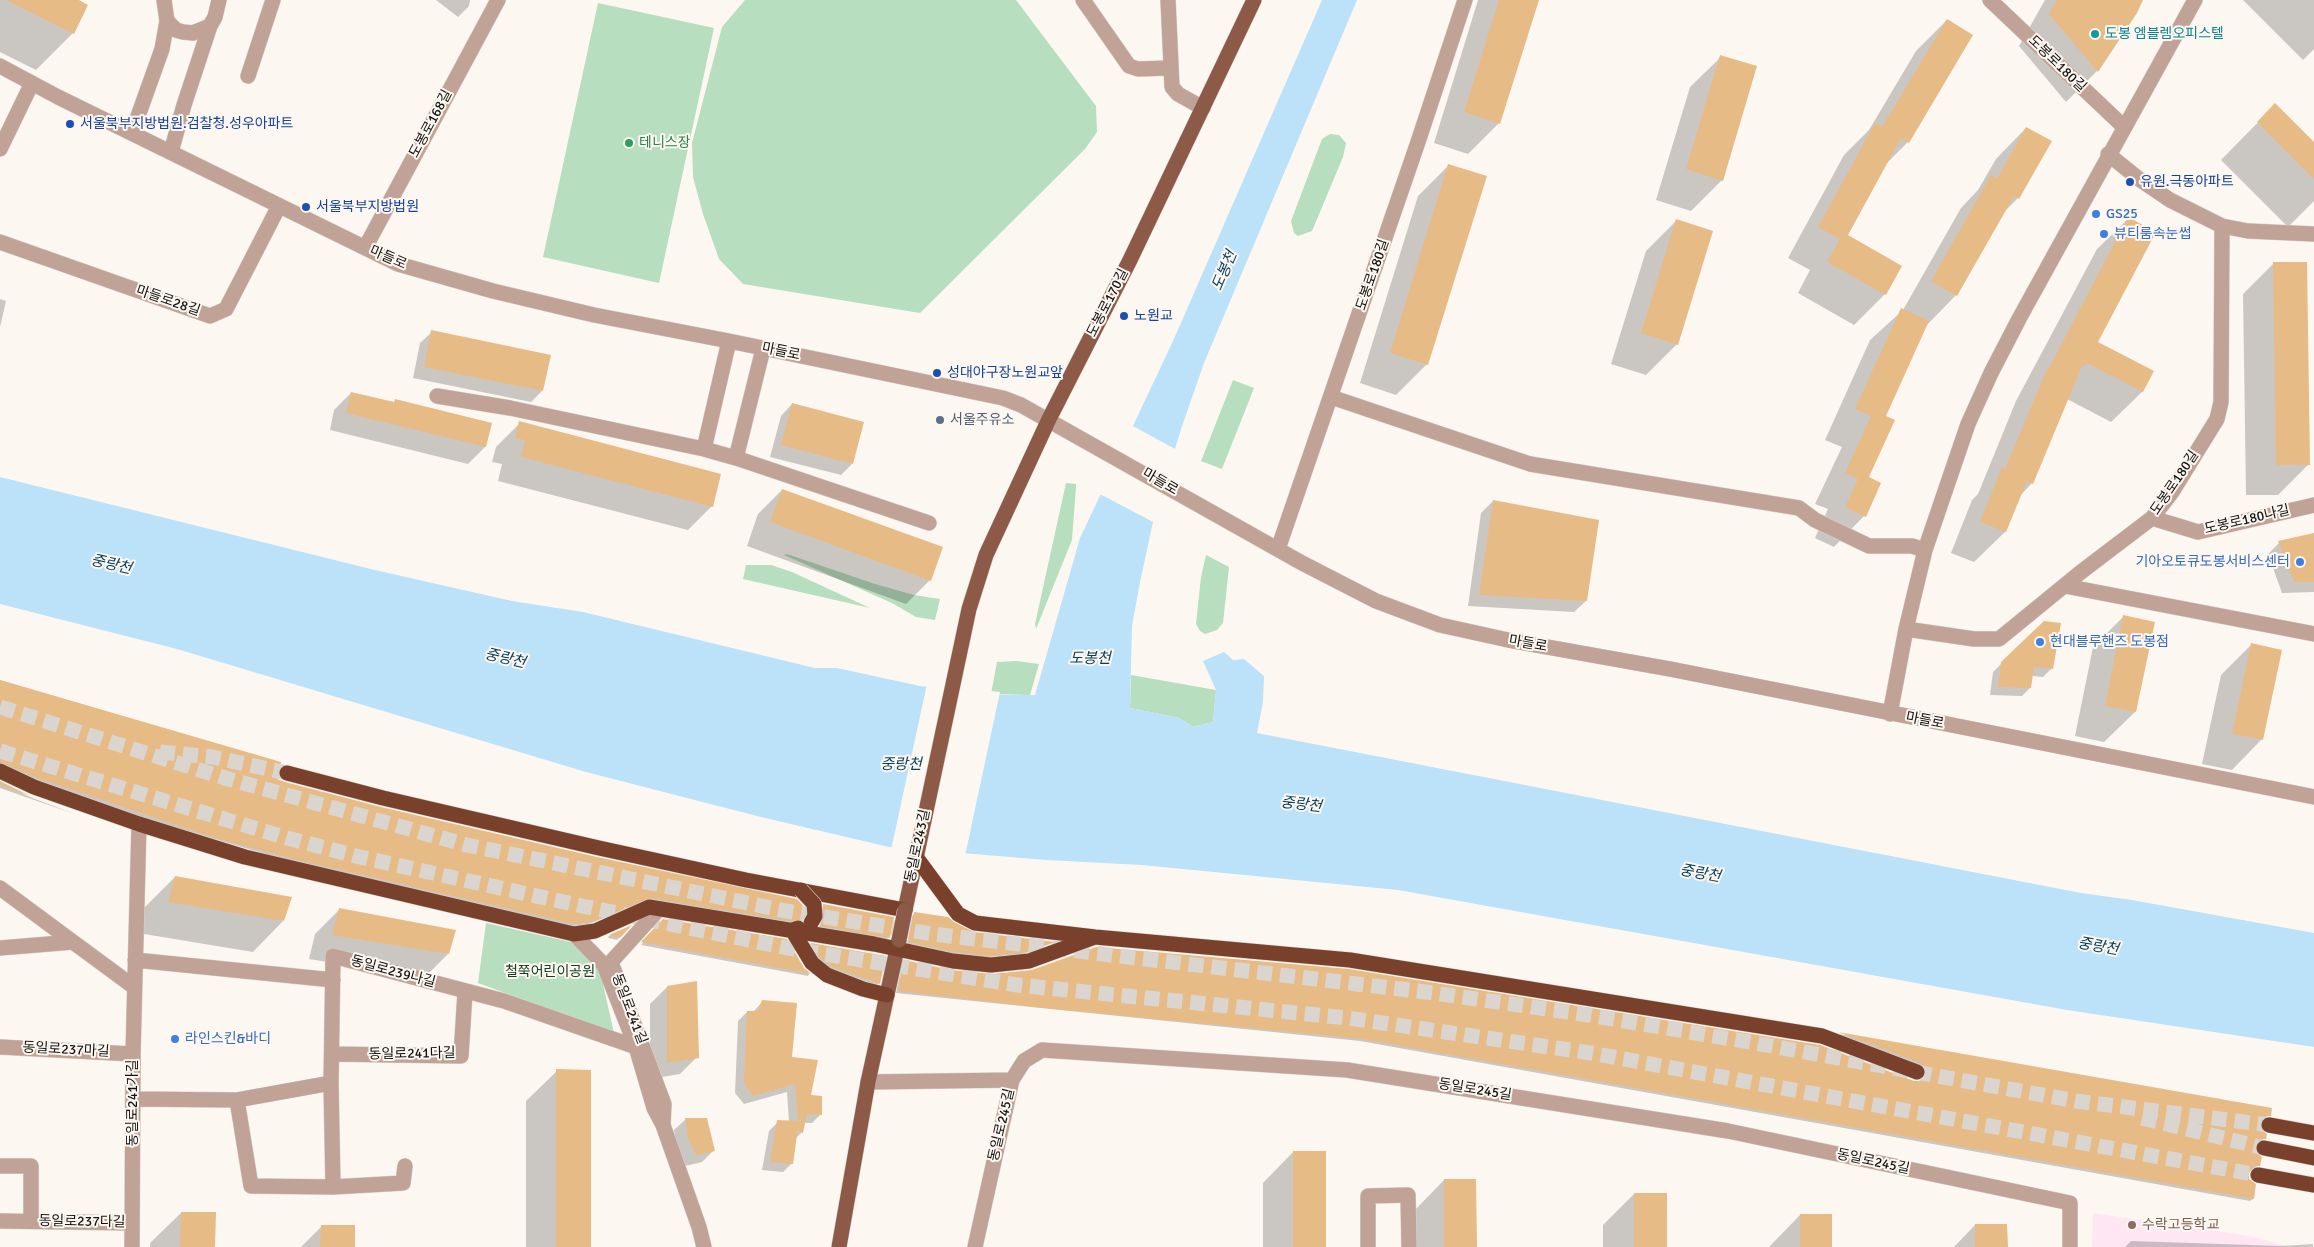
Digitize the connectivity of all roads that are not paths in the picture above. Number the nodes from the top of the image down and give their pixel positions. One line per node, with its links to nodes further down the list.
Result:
1 (164, 0): 11 (street)
2 (219, 0): 12 (street)
3 (273, 0): 15 (street)
4 (498, 0): 27 (street, 도봉로168길)
5 (1083, 0): 14 (street)
6 (1168, 0): 14 (street)
7 (1254, 0): 17 (main road, 도봉로170길)
8 (1465, 0): 31 (street, 도봉로180길)
9 (1990, 0): 18 (street, 도봉로180길)
10 (2195, 0): 18 (street)
11 (166, 21): 12 (street); 19 (street)
12 (210, 26): 21 (street)
13 (0, 66): 16 (street, 마들로)
14 (1170, 68): 17 (street)
15 (248, 76)
16 (32, 84): 19 (street, 마들로); 20 (street)
17 (1204, 108): 32 (main road, 도봉로170길)
18 (2124, 127): 22 (street)
19 (132, 133): 21 (street, 마들로)
20 (0, 149)
21 (171, 152): 23 (street, 마들로)
22 (2108, 154): 24 (street); 39 (street)
23 (279, 206): 26 (street, 마들로28길); 27 (street, 마들로)
24 (2222, 226): 25 (street); 36 (street, 도봉로180길)
25 (2314, 234)
26 (0, 242)
27 (365, 248): 28 (street, 마들로)
28 (729, 341): 29 (street, 마들로); 33 (street)
29 (763, 348): 32 (street, 마들로); 34 (street)
30 (437, 396): 33 (street)
31 (1331, 397): 38 (street, 도봉로180길); 39 (street)
32 (1049, 419): 38 (street, 마들로); 41 (main road, 도봉로170길)
33 (704, 449): 34 (street)
34 (736, 458): 37 (street)
35 (2314, 505): 36 (street, 도봉로180나길)
36 (2152, 518): 40 (street, 도봉로180길)
37 (929, 523)
38 (1278, 549): 44 (street, 마들로)
39 (1925, 550): 42 (street)
40 (2065, 586): 42 (street, 도봉로180길); 43 (street)
41 (969, 609): 49 (main road, 동일로243길)
42 (1906, 629): 44 (street)
43 (2314, 634)
44 (1890, 714): 47 (street, 마들로)
45 (0, 771): 48 (highway)
46 (287, 773): 51 (highway)
47 (2314, 797)
48 (139, 824): 55 (highway); 60 (street, 동일로241가길)
49 (916, 858): 53 (main road, 동일로243길); 56 (highway)
50 (0, 888): 57 (street)
51 (801, 890): 53 (highway); 54 (highway, bridge)
52 (659, 909): 54 (highway); 55 (highway); 75 (street, 동일로241길)
53 (904, 910): 58 (main road, 동일로243길, bridge)
54 (792, 930): 58 (highway); 64 (highway)
55 (574, 934): 66 (street, 동일로241길)
56 (1089, 939): 58 (highway); 69 (highway)
57 (73, 942): 59 (street); 62 (street)
58 (898, 945): 64 (main road, 동일로243길)
59 (0, 948)
60 (135, 960): 61 (street, 동일로239나길); 62 (street, 동일로241가길)
61 (333, 980): 63 (street, 동일로239나길); 68 (street)
62 (134, 987): 67 (street, 동일로241가길)
63 (465, 992): 66 (street, 동일로239나길); 68 (street, 동일로241다길)
64 (887, 994): 71 (main road, 동일로243길)
65 (0, 1047): 67 (street, 동일로237마길)
66 (636, 1047): 75 (street, 동일로241길)
67 (133, 1054): 73 (street, 동일로241가길)
68 (332, 1054): 72 (street)
69 (1917, 1072)
70 (1012, 1080): 71 (street); 91 (street, 동일로245길); 94 (street, 동일로245길)
71 (868, 1082): 90 (main road, 동일로243길)
72 (331, 1083): 74 (street); 84 (street)
73 (132, 1099): 74 (street); 87 (street, 동일로241가길)
74 (237, 1100): 84 (street)
75 (663, 1125): 89 (street, 동일로241길)
76 (2269, 1125): 77 (highway)
77 (2314, 1133)
78 (2264, 1148): 79 (highway)
79 (2314, 1158)
80 (0, 1166): 86 (street, 동일로237다길)
81 (406, 1166): 84 (street)
82 (2258, 1175): 83 (highway)
83 (2309, 1184)
84 (333, 1187)
85 (0, 1221): 86 (street, 동일로237다길)
86 (31, 1221): 87 (street, 동일로237다길)
87 (132, 1223): 88 (street, 동일로241가길)
88 (132, 1247)
89 (704, 1247)
90 (839, 1247)
91 (975, 1247)
92 (1368, 1247): 93 (street)
93 (1409, 1247)
94 (2070, 1247)

